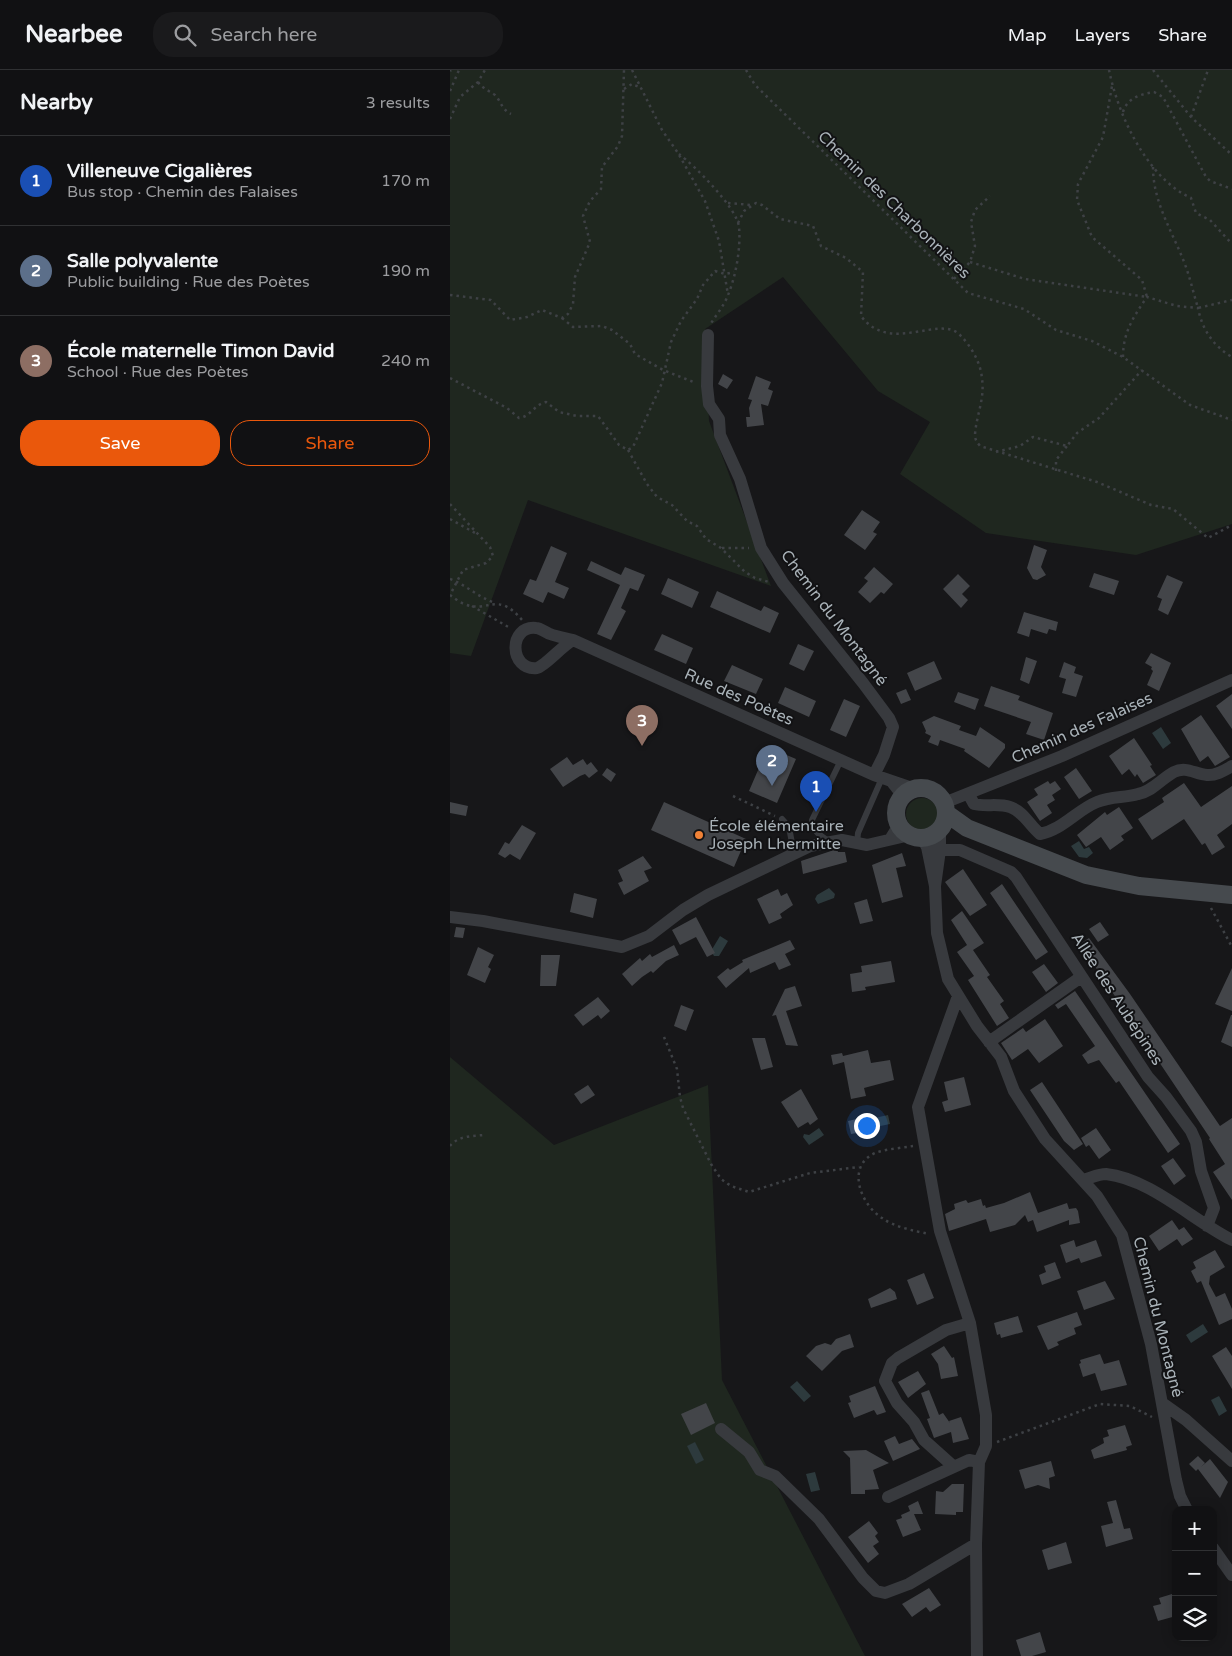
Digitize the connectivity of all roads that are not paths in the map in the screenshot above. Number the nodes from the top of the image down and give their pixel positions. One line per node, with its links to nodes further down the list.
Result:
1 (708, 335): 6 (street, Chemin du Montagné)
2 (573, 640): 2 (street, Rue des Poètes); 4 (street, Rue des Poètes)
3 (1232, 680): 8 (street, Chemin des Falaises)
4 (841, 760): 6 (street, Rue des Poètes); 12 (lane)
5 (1232, 766): 8 (street)
6 (883, 778): 7 (street, Rue des Poètes); 13 (lane)
7 (909, 792): 9 (street); 11 (street)
8 (968, 794): 9 (street, Chemin des Falaises)
9 (943, 817): 11 (street); 15 (street)
10 (782, 819): 14 (lane)
11 (915, 839): 13 (street); 17 (street, Allée des Aubépines); 18 (street, Chemin du Montagné)
12 (830, 842): 13 (street); 14 (street)
13 (857, 843)
14 (794, 854): 16 (street)
15 (1232, 895)
16 (450, 917)
17 (1081, 977): 19 (street); 21 (street, Allée des Aubépines)
18 (958, 996): 19 (street, Chemin du Montagné); 23 (street)
19 (989, 1042): 20 (street, Chemin du Montagné)
20 (1083, 1180): 21 (street); 24 (street, Chemin du Montagné)
21 (1207, 1226): 22 (street)
22 (1232, 1240)
23 (970, 1323): 27 (street); 28 (street)
24 (1162, 1403): 26 (street); 30 (street, Chemin du Montagné)
25 (721, 1429): 31 (street)
26 (1232, 1461)
27 (979, 1462): 28 (street); 31 (street)
28 (953, 1466): 29 (street)
29 (888, 1497)
30 (1185, 1506)
31 (976, 1544): 34 (street)
32 (1215, 1551): 33 (street)
33 (1232, 1575)
34 (977, 1656)

